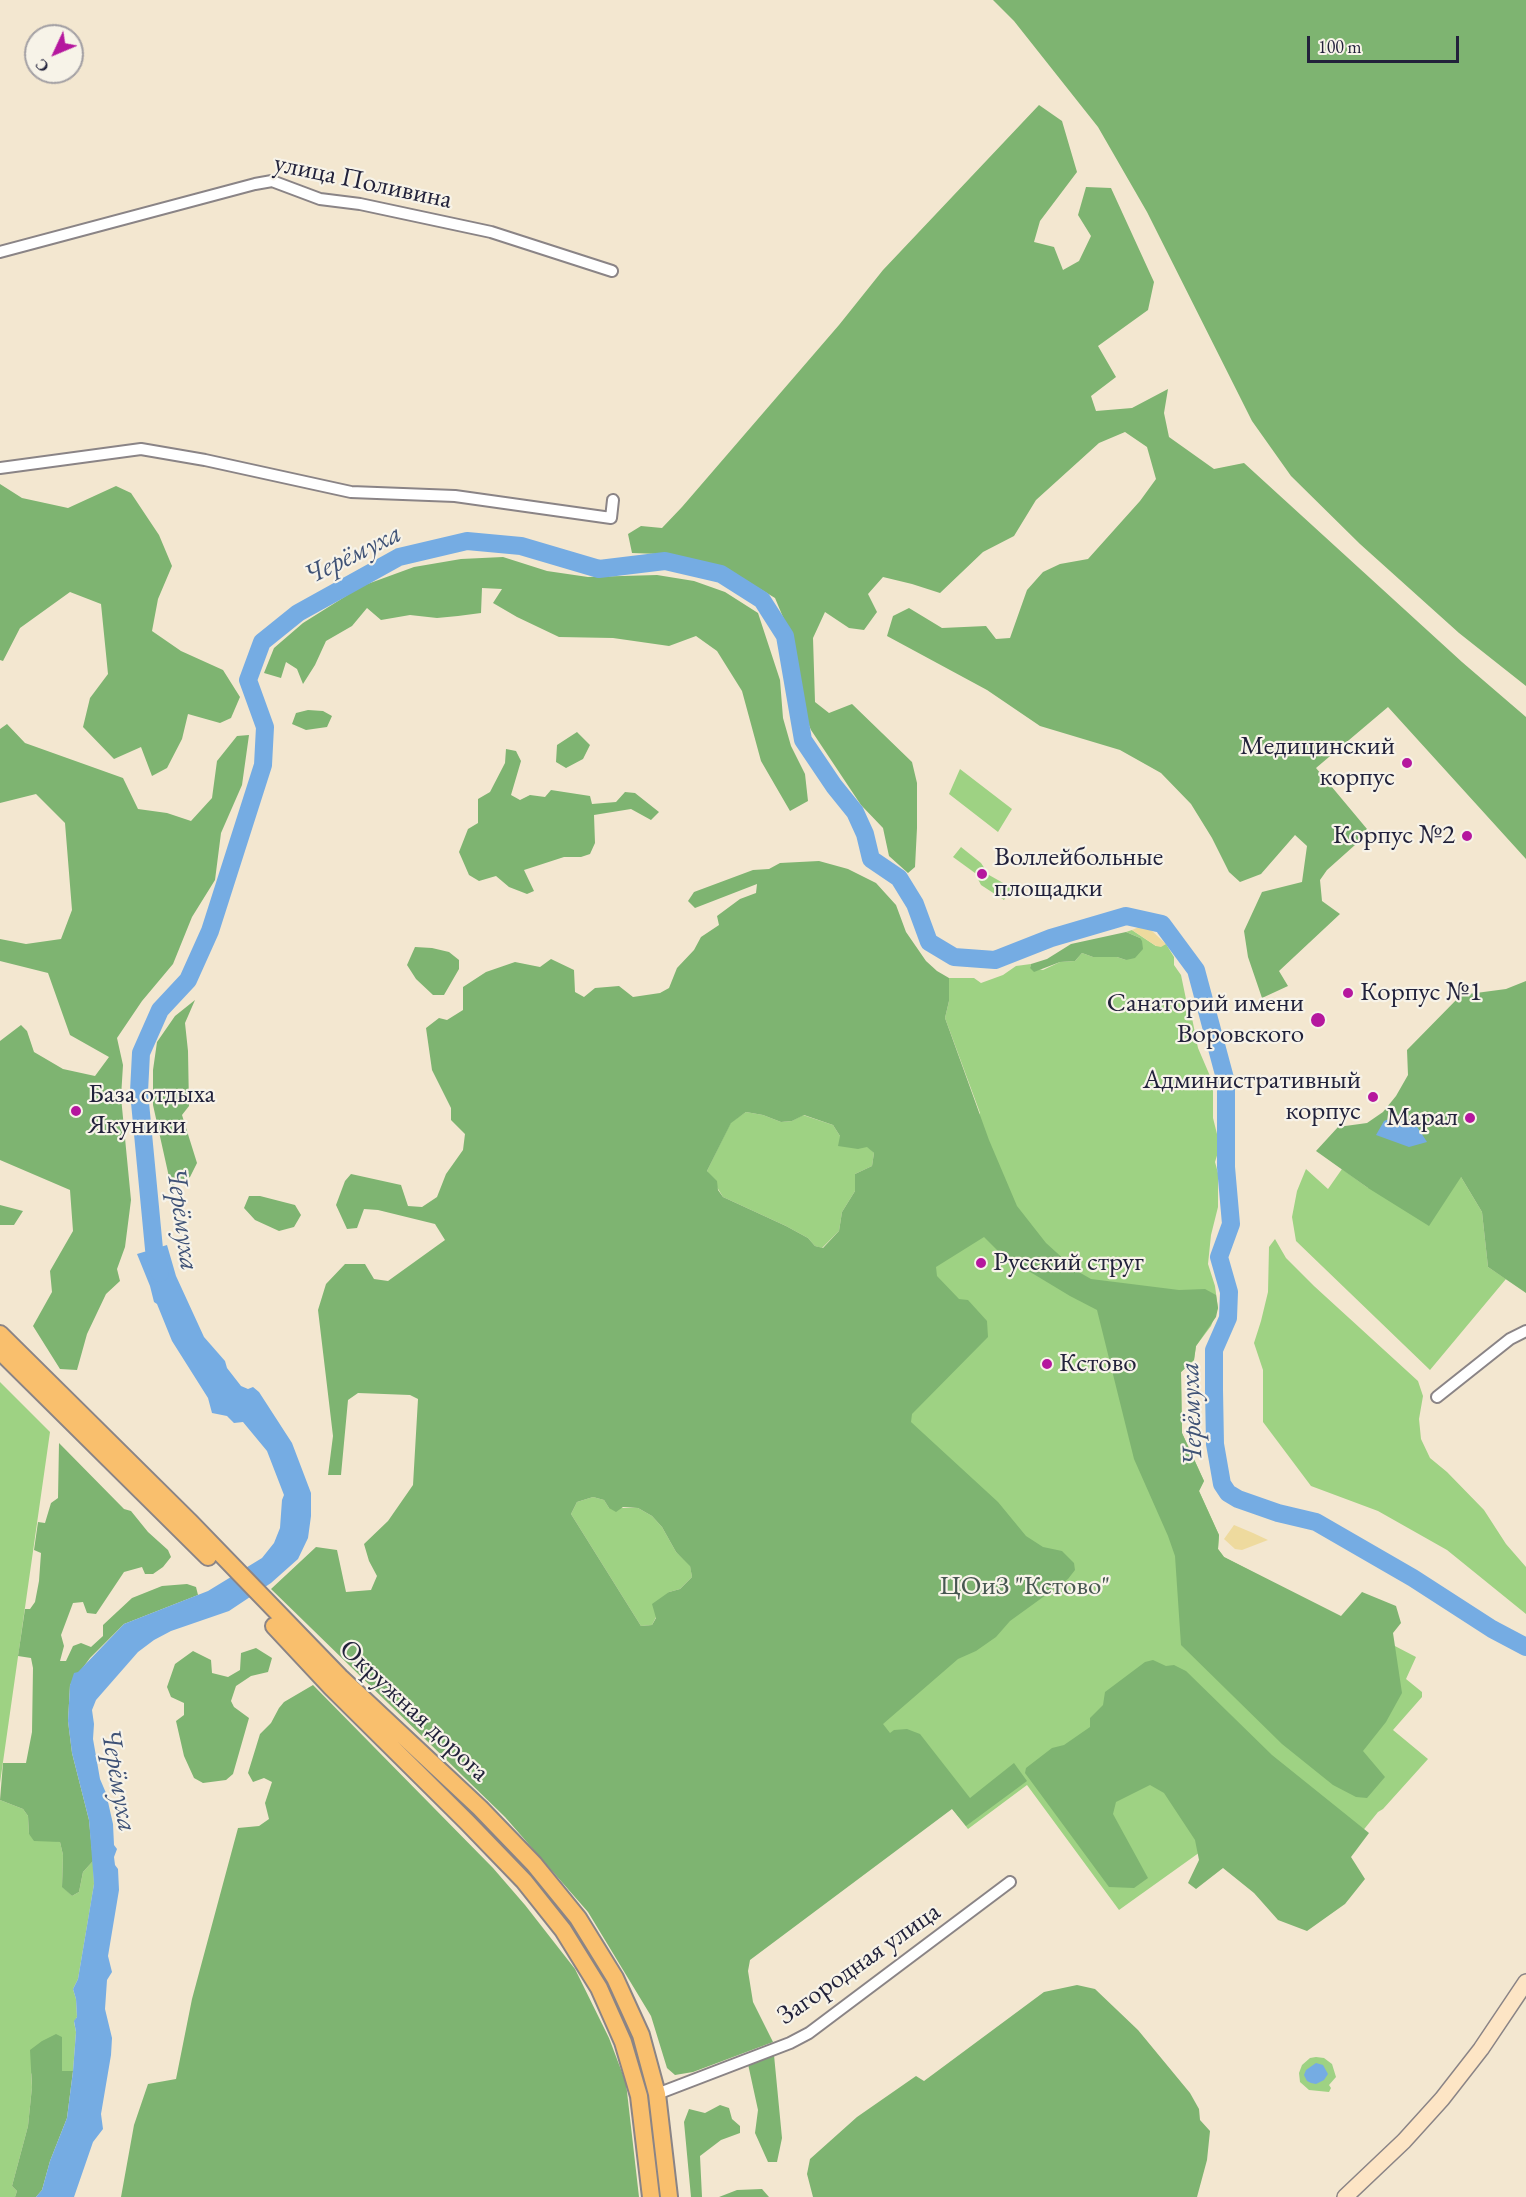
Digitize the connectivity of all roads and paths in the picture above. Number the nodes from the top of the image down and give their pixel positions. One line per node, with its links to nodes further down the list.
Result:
1 (0, 252): 2 (street, улица Поливина)
2 (612, 271)
3 (0, 468): 4 (street)
4 (613, 500)
5 (1526, 1331): 8 (street)
6 (0, 1334): 9 (main road, Окружная дорога)
7 (0, 1351): 9 (main road, Окружная дорога)
8 (1437, 1397)
9 (203, 1544): 10 (main road, Окружная дорога)
10 (284, 1629): 13 (main road, Окружная дорога); 14 (main road, Окружная дорога)
11 (1010, 1882): 13 (street, Загородная улица)
12 (1526, 1982): 16 (main road)
13 (657, 2094): 15 (main road, Окружная дорога)
14 (651, 2197)
15 (669, 2197)
16 (1345, 2197)

